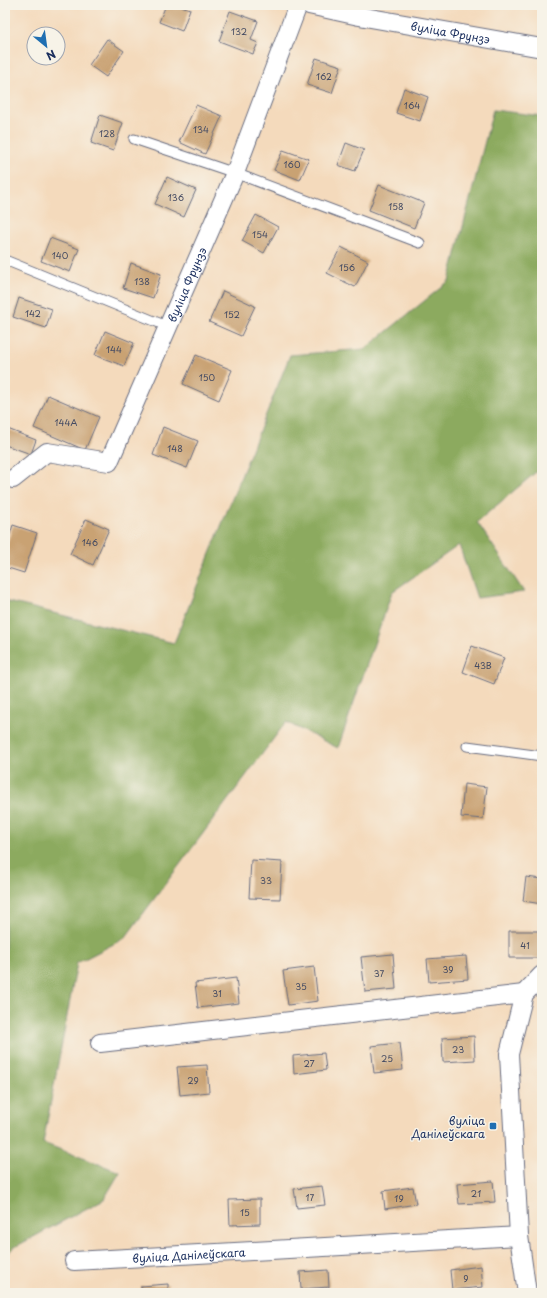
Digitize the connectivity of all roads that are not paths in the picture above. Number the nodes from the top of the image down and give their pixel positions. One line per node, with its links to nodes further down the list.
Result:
1 (298, 5): 6 (street, вуліца Фрунзэ)
2 (309, 5): 3 (street, вуліца Фрунзэ)
3 (360, 11): 4 (street, вуліца Фрунзэ)
4 (542, 48)
5 (134, 139): 6 (lane)
6 (235, 173): 7 (lane); 9 (street, вуліца Фрунзэ)
7 (420, 243)
8 (5, 260): 9 (lane)
9 (169, 327): 10 (street, вуліца Фрунзэ)
10 (13, 479)
11 (467, 746): 12 (lane)
12 (542, 756)
13 (542, 975): 14 (street)
14 (524, 994): 15 (street); 16 (street)
15 (100, 1043)
16 (519, 1236): 17 (street, вуліца Данілеўскага); 18 (street)
17 (74, 1261)
18 (527, 1293)

